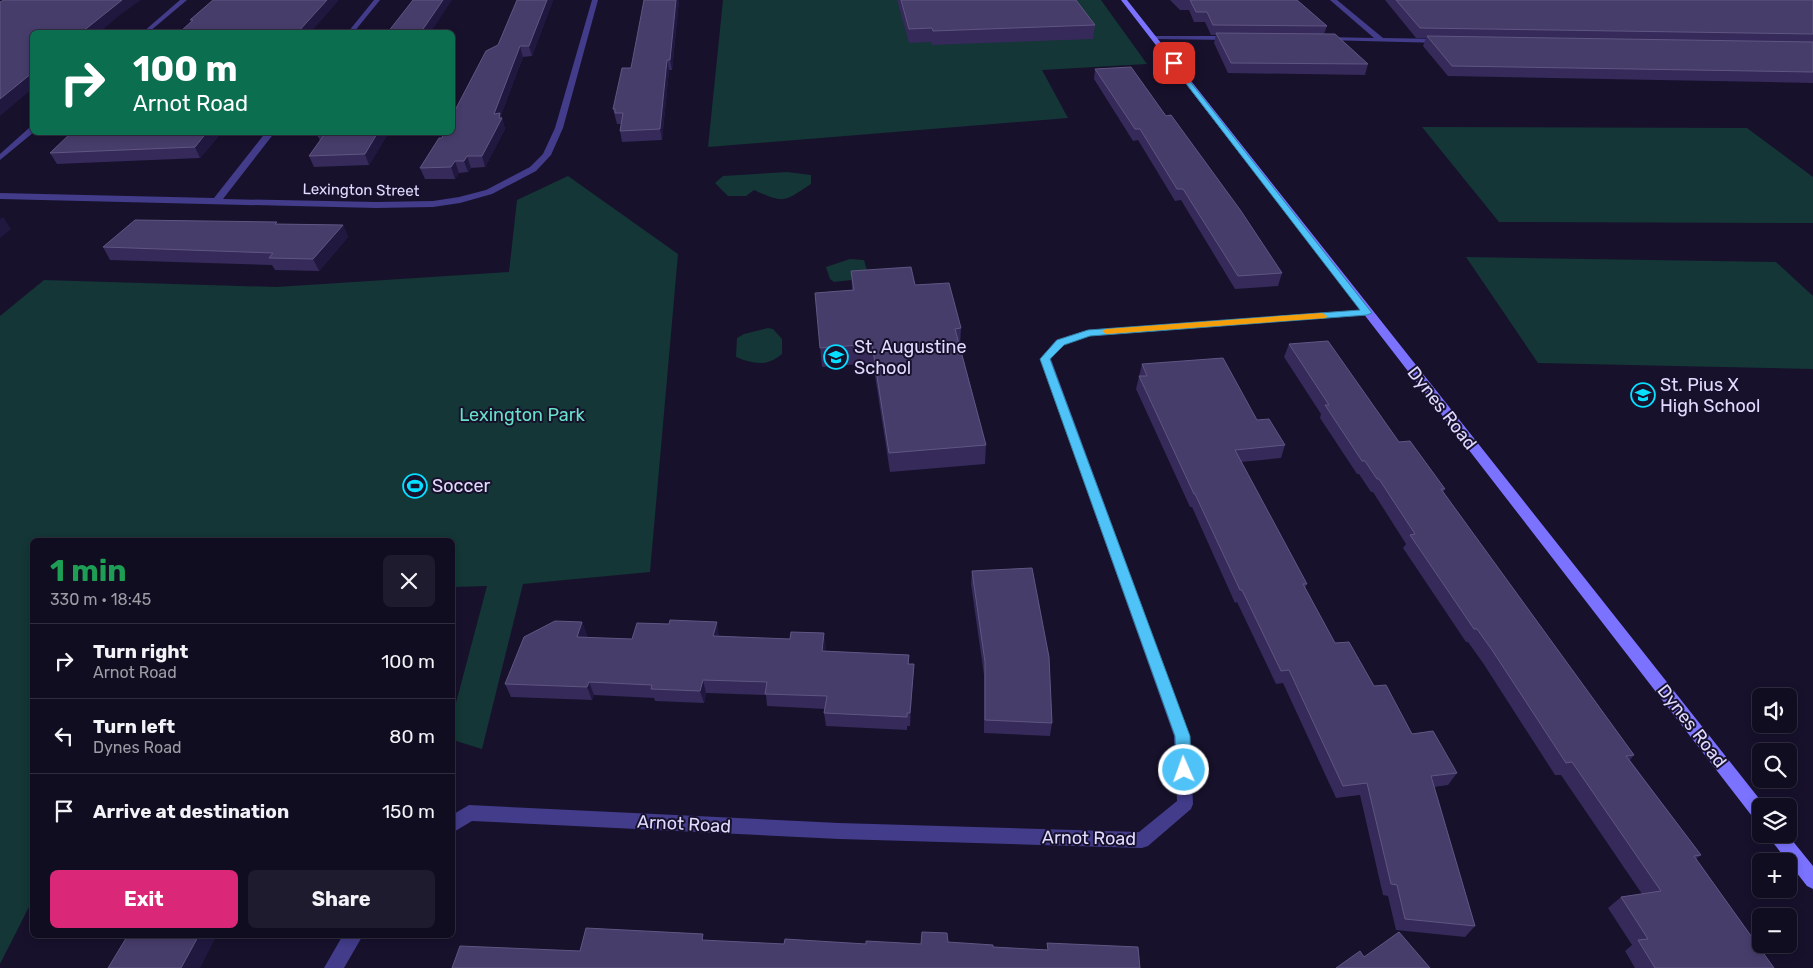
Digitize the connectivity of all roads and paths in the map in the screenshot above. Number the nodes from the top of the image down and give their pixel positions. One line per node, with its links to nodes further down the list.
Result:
1 (184, 0): 6 (street)
2 (377, 0): 7 (street)
3 (595, 0): 17 (street, Lexington Street)
4 (1124, 0): 8 (street, Dynes Road)
5 (1333, 0): 11 (street)
6 (148, 30)
7 (353, 30)
8 (1154, 38): 9 (street); 18 (street, Dynes Road)
9 (1235, 38)
10 (1322, 39): 11 (street)
11 (1380, 40): 12 (street)
12 (1449, 41)
13 (30, 132): 15 (street)
14 (269, 135): 17 (street)
15 (0, 158)
16 (0, 196): 17 (street, Lexington Street)
17 (217, 201)
18 (1367, 313): 19 (street, Dynes Road); 20 (street, Arnot Road)
19 (1752, 803)
20 (455, 823)
21 (1784, 843): 22 (street)
22 (1813, 880)
23 (352, 938): 24 (street)
24 (333, 968)

